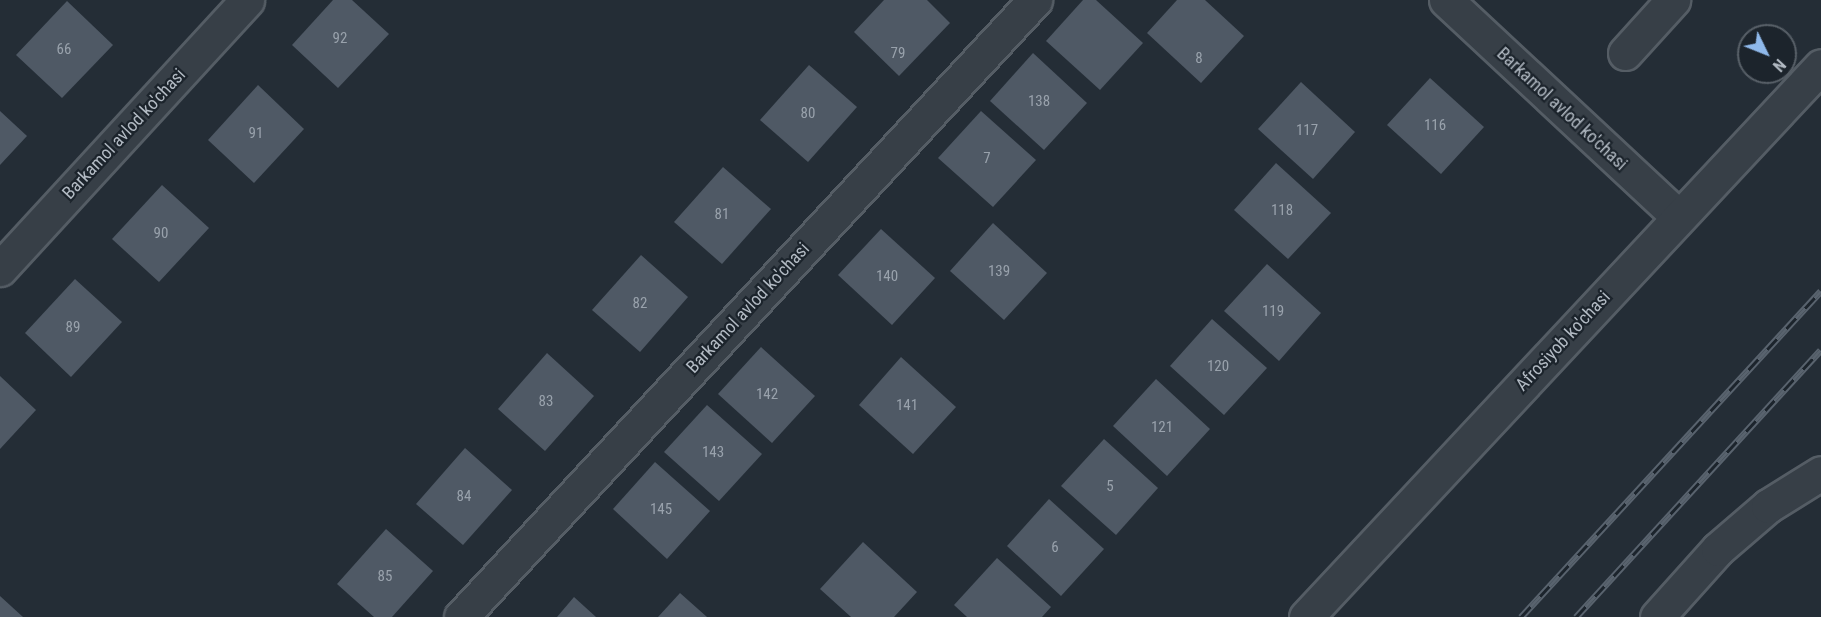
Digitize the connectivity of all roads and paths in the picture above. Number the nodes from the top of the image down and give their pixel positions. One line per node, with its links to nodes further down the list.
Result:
1 (247, 0): 8 (street, Barkamol avlod ko'chasi)
2 (1035, 0): 10 (street, Barkamol avlod ko'chasi)
3 (1446, 0): 7 (street, Barkamol avlod ko'chasi)
4 (1673, 0): 5 (street)
5 (1625, 53)
6 (1821, 66): 7 (street, Afrosiyob ko'chasi)
7 (1679, 217): 11 (street, Afrosiyob ko'chasi)
8 (0, 269)
9 (1821, 473): 12 (street)
10 (460, 617)
11 (1306, 617)
12 (1657, 617)

